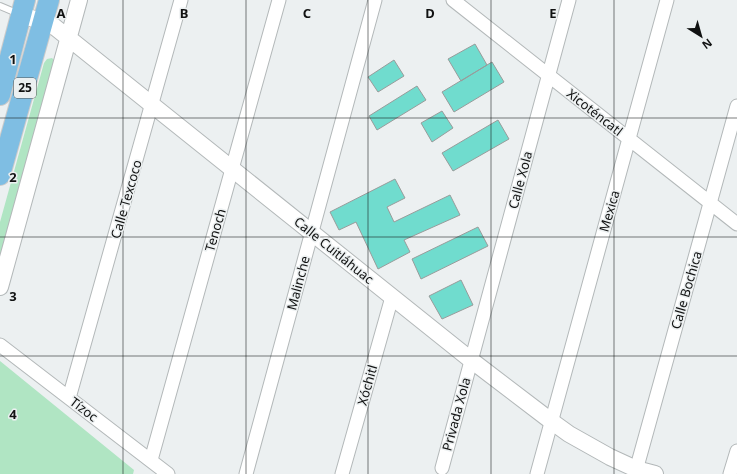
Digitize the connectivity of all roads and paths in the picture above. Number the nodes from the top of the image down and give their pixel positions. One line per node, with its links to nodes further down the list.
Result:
1 (49, 0): 13 (main road, 25)
2 (79, 0): 14 (street)
3 (182, 0): 17 (street, Calle Texcoco)
4 (279, 0): 20 (street, Tenoch)
5 (375, 0): 24 (street, Malinche)
6 (454, 0): 12 (street, Xicoténcatl)
7 (474, 0): 12 (street)
8 (569, 0): 15 (street, Calle Xola)
9 (667, 0): 19 (street, Mexica)
10 (0, 6): 11 (lane)
11 (23, 7): 13 (street, Calle Cuitláhuac); 16 (main road, 25)
12 (470, 13): 15 (street, Xicoténcatl)
13 (44, 21): 14 (street, Calle Cuitláhuac); 21 (main road, 25)
14 (68, 39): 17 (street, Calle Cuitláhuac); 25 (street)
15 (548, 75): 19 (street, Xicoténcatl); 28 (street, Calle Xola)
16 (0, 95)
17 (152, 105): 20 (street, Calle Cuitláhuac); 29 (street, Calle Texcoco)
18 (737, 106): 22 (street, Calle Bochica)
19 (629, 139): 22 (street, Xicoténcatl); 30 (street, Mexica)
20 (232, 169): 24 (street, Calle Cuitláhuac); 32 (street, Tenoch)
21 (0, 175)
22 (711, 203): 23 (street, Xicoténcatl); 34 (street, Calle Bochica)
23 (737, 224)
24 (312, 232): 26 (street, Calle Cuitláhuac); 36 (street, Malinche)
25 (0, 287)
26 (392, 297): 28 (street, Calle Cuitláhuac); 37 (street, Xóchitl)
27 (0, 345): 29 (street, Tízoc)
28 (471, 360): 30 (street, Calle Cuitláhuac); 33 (street, Privada Xola)
29 (69, 398): 32 (street, Tízoc)
30 (551, 421): 34 (street, Calle Cuitláhuac); 38 (street, Mexica)
31 (737, 451): 40 (street)
32 (151, 460): 35 (street, Tízoc)
33 (442, 468)
34 (636, 472): 39 (street, Calle Cuitláhuac)
35 (168, 474)
36 (246, 474)
37 (342, 474)
38 (537, 474)
39 (655, 474)
40 (730, 474)

